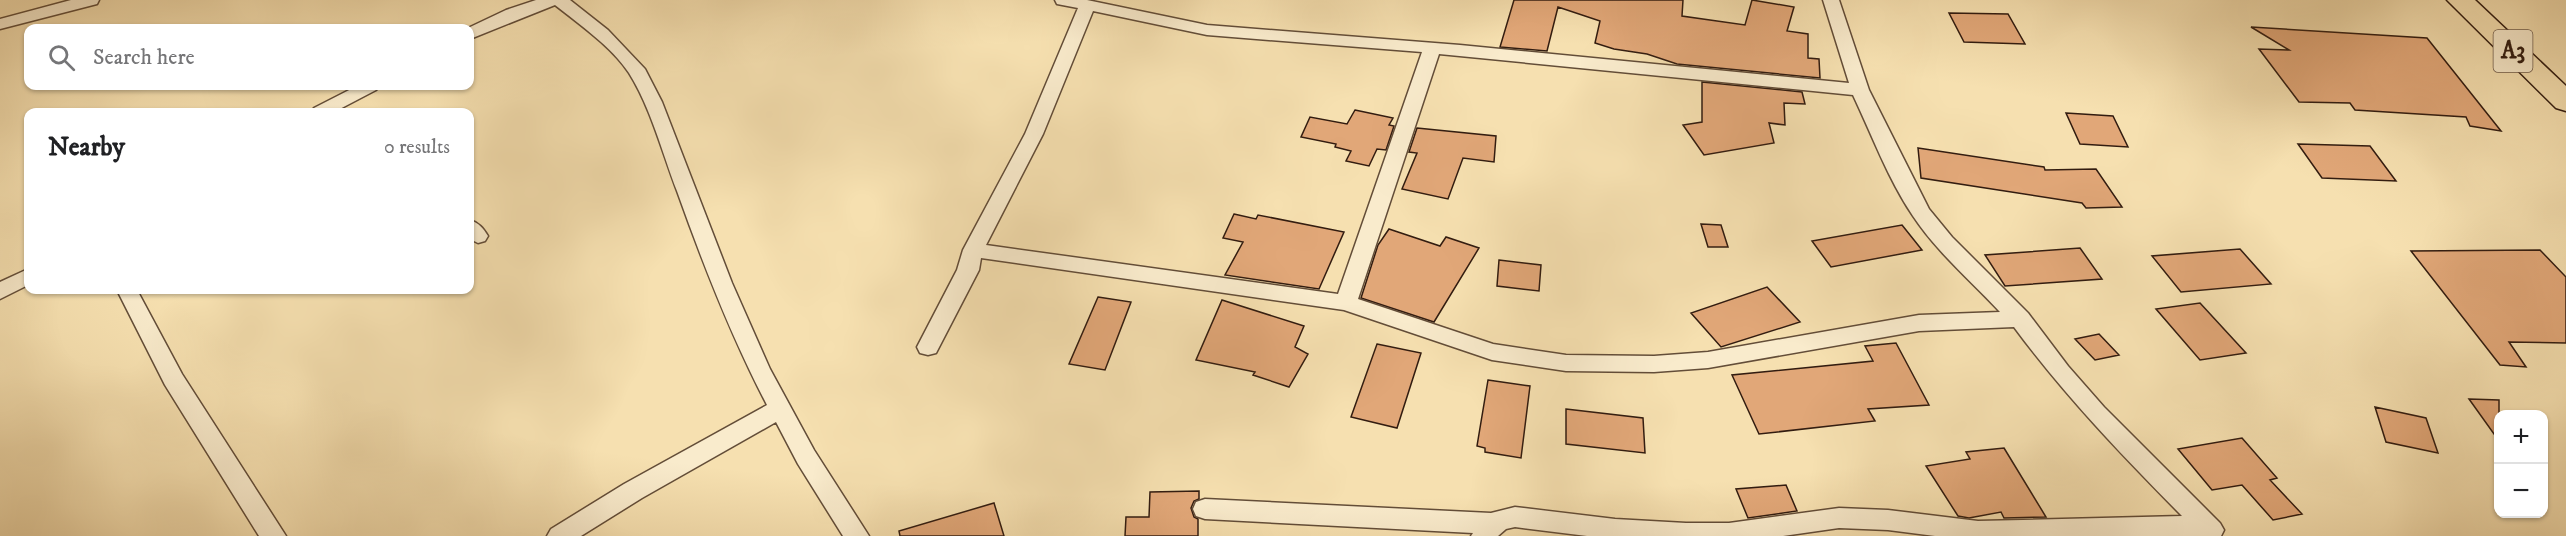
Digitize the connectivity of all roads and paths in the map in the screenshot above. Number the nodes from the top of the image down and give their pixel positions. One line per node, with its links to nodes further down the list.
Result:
1 (91, 0): 9 (street)
2 (552, 0): 8 (street)
3 (560, 0): 25 (street)
4 (1063, 0): 7 (street)
5 (1831, 0): 13 (street)
6 (2460, 0): 14 (highway, A3)
7 (1087, 6): 11 (street); 18 (street)
8 (509, 7): 10 (street)
9 (0, 24)
10 (474, 31)
11 (1432, 48): 13 (street); 22 (street)
12 (362, 90): 15 (street)
13 (1860, 90): 23 (street)
14 (2564, 97)
15 (346, 98): 16 (street); 17 (street)
16 (328, 108)
17 (356, 108)
18 (973, 250): 22 (street); 24 (street)
19 (24, 278): 20 (street)
20 (0, 291)
21 (129, 294): 30 (street)
22 (1346, 303): 23 (street)
23 (2020, 319): 28 (street)
24 (928, 347)
25 (780, 409): 31 (street); 32 (street)
26 (1205, 509): 27 (street)
27 (1490, 530): 29 (street)
28 (2212, 531): 29 (street)
29 (1759, 532)
30 (273, 536)
31 (561, 536)
32 (856, 536)

